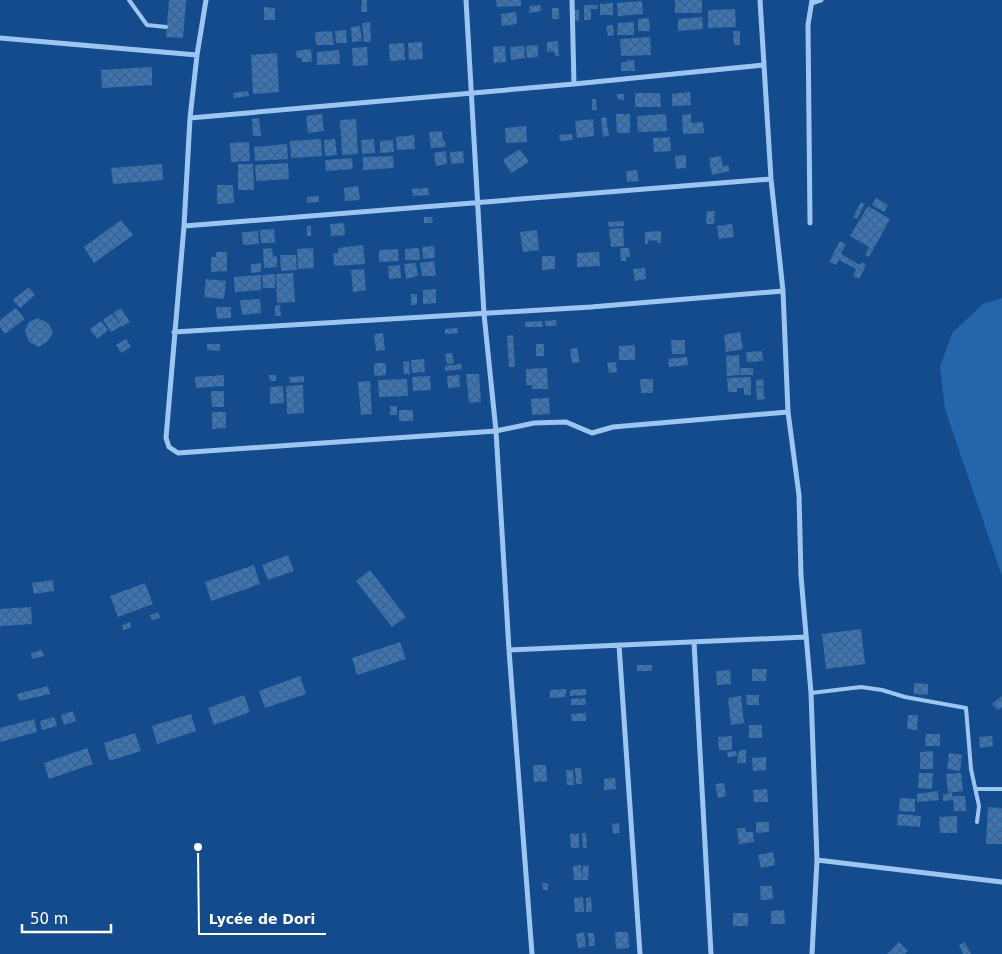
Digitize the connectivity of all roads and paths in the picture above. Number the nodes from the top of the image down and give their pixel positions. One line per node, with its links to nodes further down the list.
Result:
1 (129, 0): 8 (lane)
2 (206, 0): 10 (street)
3 (466, 0): 13 (street)
4 (572, 0): 12 (street)
5 (760, 0): 11 (street)
6 (821, 0): 7 (street)
7 (812, 2): 17 (street)
8 (166, 27)
9 (0, 38): 10 (street)
10 (197, 54): 14 (street)
11 (764, 65): 12 (street); 15 (street)
12 (574, 84): 13 (street)
13 (471, 92): 14 (street); 16 (street)
14 (190, 118): 18 (street)
15 (771, 179): 16 (street); 19 (street)
16 (478, 202): 18 (street); 20 (street)
17 (810, 223)
18 (184, 226): 21 (street)
19 (783, 291): 20 (street); 22 (street)
20 (484, 314): 21 (street); 23 (street)
21 (174, 332): 23 (street)
22 (788, 412): 23 (street); 24 (street)
23 (496, 431): 27 (street)
24 (806, 637): 25 (street); 28 (street)
25 (694, 642): 26 (street); 36 (street)
26 (619, 645): 27 (street); 35 (street)
27 (509, 650): 34 (street)
28 (811, 693): 29 (lane); 32 (street)
29 (975, 788): 30 (lane); 31 (lane)
30 (1002, 789)
31 (978, 822)
32 (816, 860): 33 (street); 37 (street)
33 (1002, 882)
34 (532, 954)
35 (640, 954)
36 (710, 954)
37 (812, 954)

